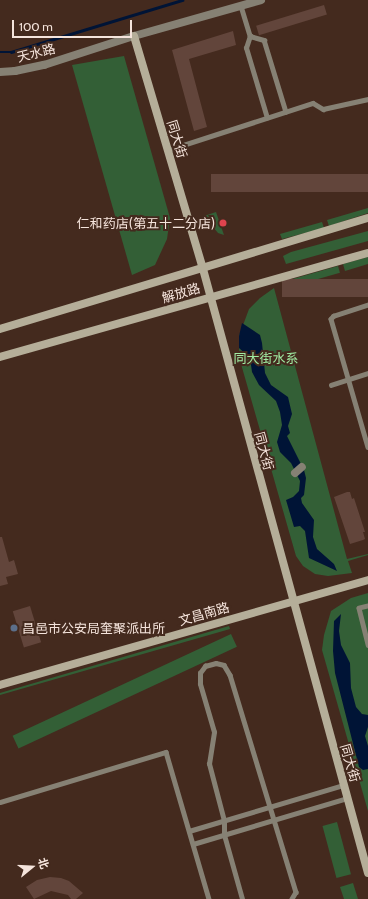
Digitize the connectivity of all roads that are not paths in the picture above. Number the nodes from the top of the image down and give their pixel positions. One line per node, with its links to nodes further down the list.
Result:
1 (261, 0): 2 (street, 天水路)
2 (241, 6): 3 (street, 天水路); 4 (lane)
3 (134, 36): 5 (street, 天水路); 9 (street, 同大街)
4 (250, 36): 7 (lane); 8 (lane)
5 (0, 72)
6 (368, 99): 7 (lane)
7 (286, 112): 8 (lane)
8 (267, 118): 9 (lane)
9 (168, 150): 12 (street, 同大街)
10 (368, 218): 12 (street, 解放路)
11 (368, 253): 13 (street, 解放路)
12 (202, 269): 13 (street, 同大街); 15 (street, 解放路)
13 (210, 298): 16 (street, 解放路); 24 (street, 同大街)
14 (368, 305): 18 (lane)
15 (0, 329)
16 (0, 357)
17 (368, 373): 18 (lane)
18 (348, 380): 19 (lane); 20 (lane)
19 (331, 385)
20 (368, 447)
21 (302, 466): 22 (street)
22 (295, 473)
23 (368, 580): 24 (street, 文昌南路)
24 (292, 602): 28 (street, 文昌南路); 29 (street, 同大街)
25 (368, 606): 26 (lane)
26 (366, 630): 27 (lane)
27 (368, 645)
28 (0, 685)
29 (344, 785): 30 (street, 同大街); 32 (lane)
30 (347, 798): 34 (lane); 38 (street, 同大街)
31 (0, 802): 35 (lane)
32 (270, 807): 33 (lane); 33 (lane); 34 (lane)
33 (224, 820): 35 (lane); 36 (lane)
34 (274, 820): 36 (lane); 41 (lane)
35 (189, 831): 37 (lane)
36 (224, 834): 37 (lane); 40 (lane)
37 (193, 844): 39 (lane)
38 (368, 873)
39 (209, 899)
40 (242, 899)
41 (292, 899)

